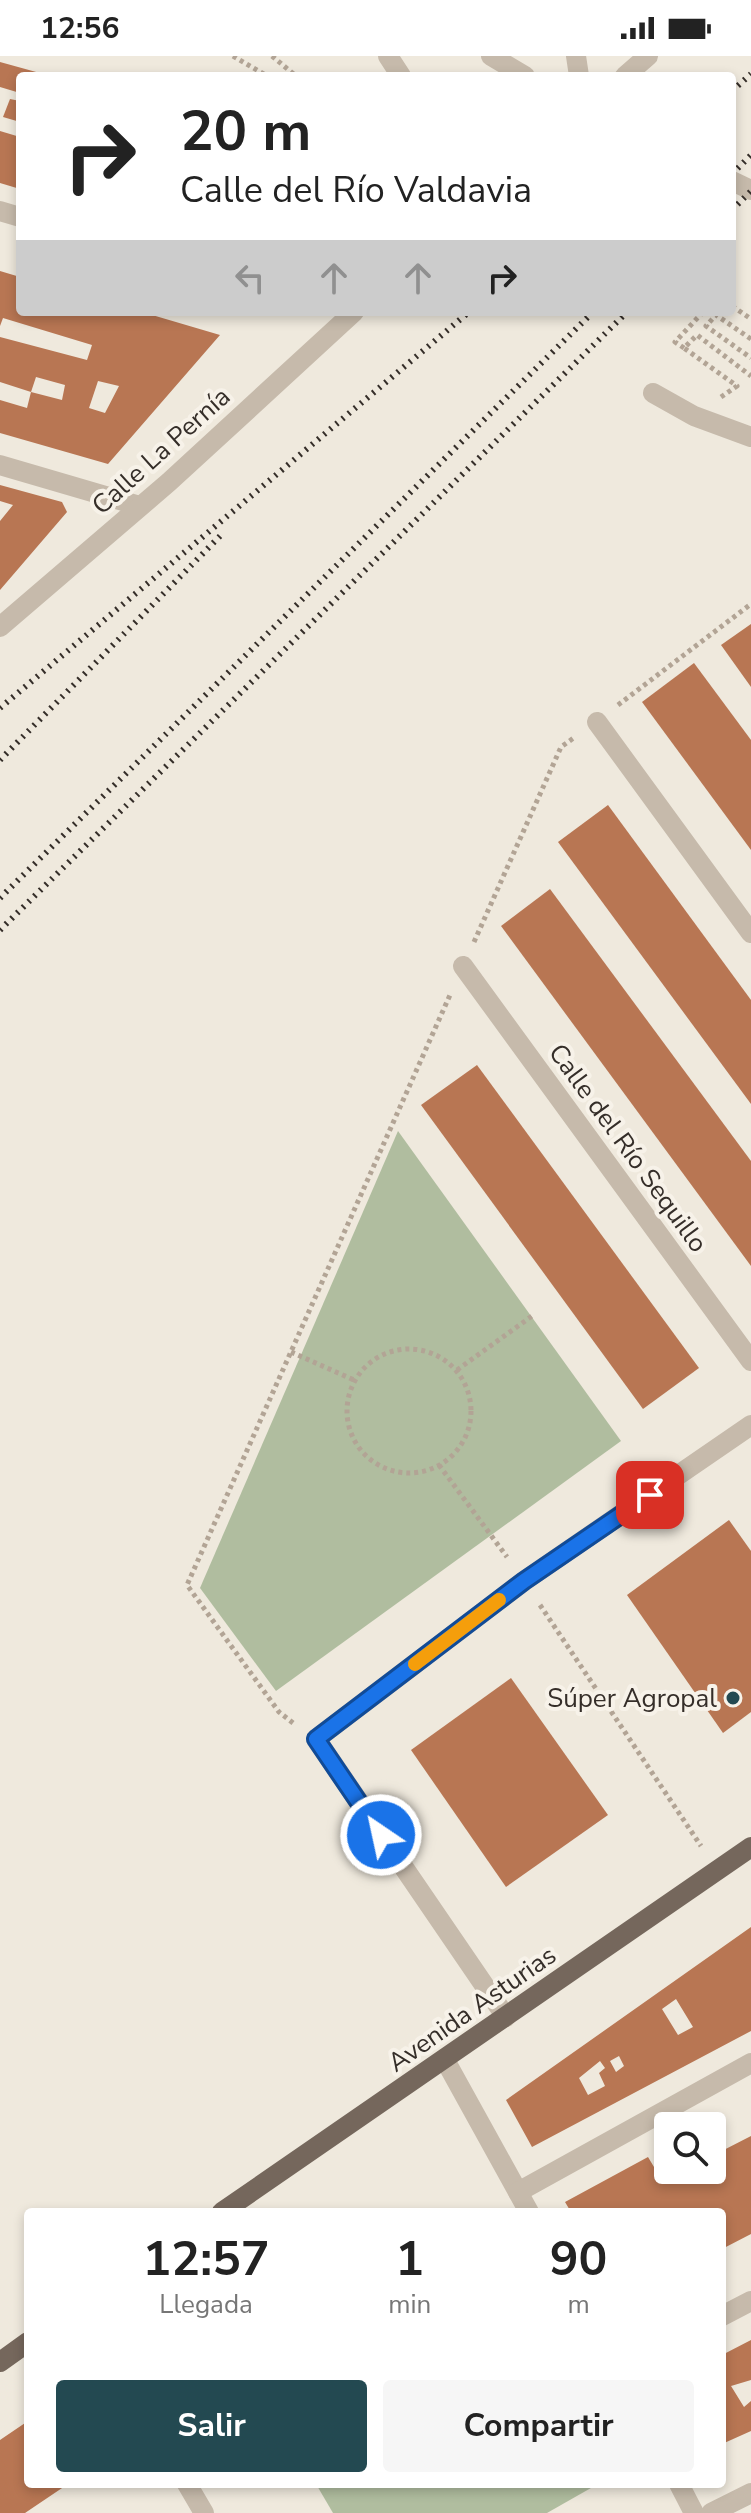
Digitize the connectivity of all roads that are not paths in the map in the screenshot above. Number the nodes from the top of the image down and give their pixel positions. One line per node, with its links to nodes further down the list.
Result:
1 (491, 56): 3 (street)
2 (648, 56): 4 (street)
3 (518, 72)
4 (630, 72)
5 (350, 316): 9 (street, Calle La Pernía)
6 (653, 393): 7 (street)
7 (751, 437)
8 (0, 465): 9 (street)
9 (140, 506): 10 (street, Calle La Pernía)
10 (0, 627)
11 (597, 722): 12 (street)
12 (751, 933)
13 (463, 966): 14 (street, Calle del Río Sequillo)
14 (751, 1361)
15 (751, 1425): 17 (street)
16 (751, 1847): 17 (main road, Avenida Asturias)
17 (506, 2017): 18 (main road, Avenida Asturias)
18 (445, 2060): 20 (street); 21 (main road, Avenida Asturias)
19 (751, 2063): 20 (street)
20 (518, 2192): 22 (street)
21 (228, 2208)
22 (527, 2208)
23 (751, 2301): 24 (street)
24 (726, 2314)
25 (24, 2345): 26 (main road)
26 (0, 2362)
27 (189, 2488): 30 (street)
28 (681, 2488): 31 (street)
29 (751, 2493): 32 (street)
30 (204, 2513)
31 (694, 2513)
32 (711, 2513)

